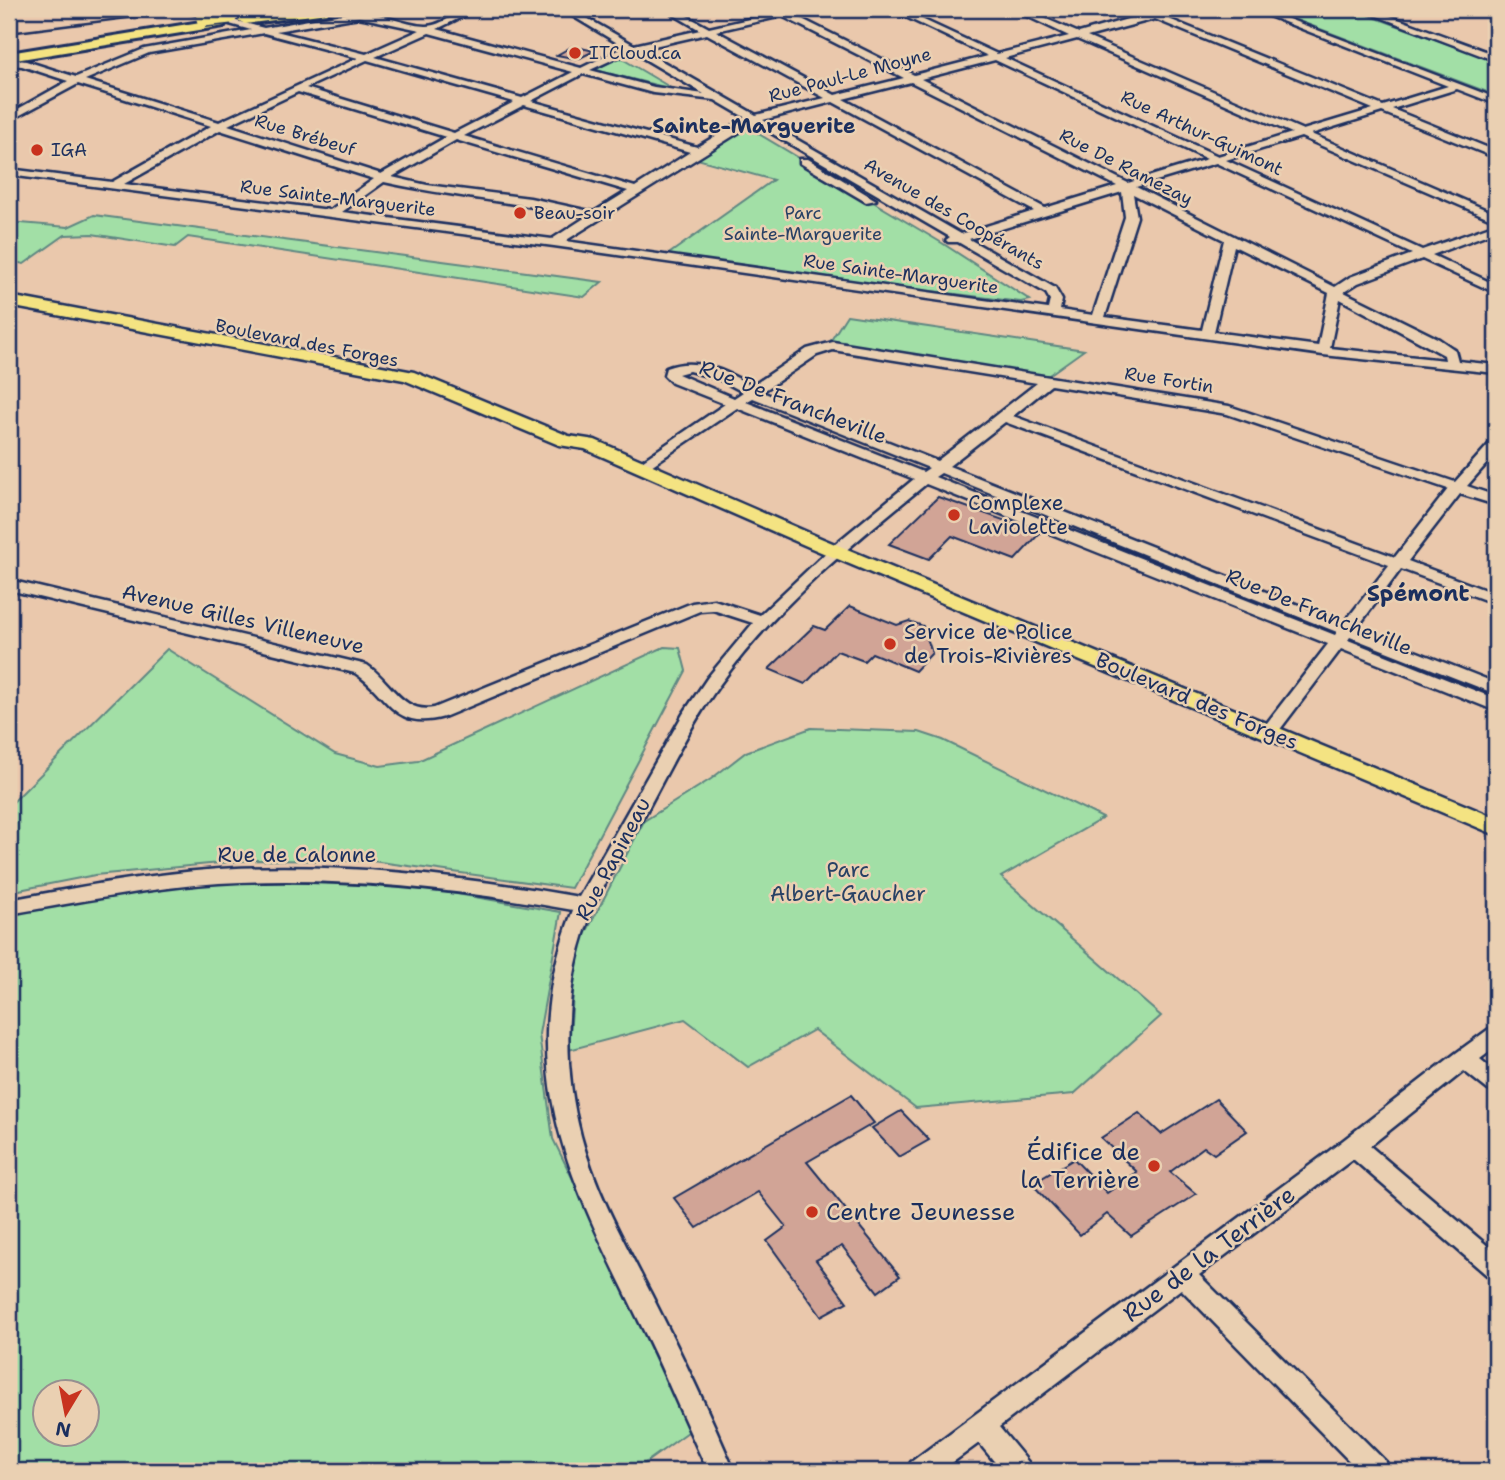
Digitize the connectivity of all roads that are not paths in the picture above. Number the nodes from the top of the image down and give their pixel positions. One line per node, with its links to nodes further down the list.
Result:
1 (180, 9): 17 (street)
2 (194, 9): 17 (street)
3 (283, 9): 17 (highway)
4 (327, 9): 17 (highway)
5 (474, 9): 20 (street)
6 (668, 9): 21 (street)
7 (802, 9): 14 (street)
8 (892, 9): 28 (street, Rue Arthur-Guimont)
9 (1016, 9): 23 (street)
10 (1136, 9): 16 (street)
11 (1184, 9): 16 (street, Rue Paul-Le Moyne)
12 (1255, 9): 34 (street)
13 (1363, 9): 30 (street)
14 (780, 11): 21 (street); 32 (street, Rue De Ramezay)
15 (562, 12): 25 (street, Avenue des Coopérants); 26 (street, Avenue des Coopérants)
16 (1154, 16): 23 (street, Rue Paul-Le Moyne); 41 (street)
17 (215, 18): 18 (highway); 19 (street); 29 (highway)
18 (155, 26): 22 (highway); 24 (highway)
19 (262, 30): 20 (street); 27 (street); 33 (street)
20 (428, 30): 27 (street); 31 (street)
21 (709, 30): 25 (street); 38 (street)
22 (48, 35)
23 (1075, 36): 28 (street, Rue Paul-Le Moyne); 48 (street)
24 (9, 46)
25 (633, 47): 26 (street); 37 (street, Avenue des Coopérants)
26 (620, 51): 31 (street); 36 (street, Avenue des Coopérants)
27 (366, 57): 35 (street); 39 (street)
28 (994, 57): 32 (street, Rue Paul-Le Moyne); 52 (street, Rue Arthur-Guimont)
29 (9, 58): 33 (street, Rue Brébeuf)
30 (1496, 58)
31 (580, 70): 36 (street); 39 (street)
32 (908, 78): 38 (street, Rue Paul-Le Moyne); 58 (street, Rue De Ramezay)
33 (76, 80): 43 (street); 47 (street, Rue Brébeuf)
34 (1458, 86): 40 (street); 41 (street)
35 (298, 89): 47 (street); 49 (street)
36 (696, 97): 37 (street); 46 (street, Avenue des Coopérants)
37 (717, 97): 45 (street, Avenue des Coopérants)
38 (833, 97): 45 (street, Rue Paul-Le Moyne); 60 (street)
39 (521, 101): 49 (street); 50 (street)
40 (1496, 101)
41 (1379, 108): 48 (street); 51 (street)
42 (9, 110): 43 (street)
43 (21, 111): 44 (street)
44 (9, 118)
45 (754, 119): 46 (street, Rue Paul-Le Moyne); 54 (street, Avenue des Coopérants)
46 (741, 124): 50 (street, Rue Paul-Le Moyne); 56 (street, Avenue des Coopérants)
47 (218, 127): 55 (street, Rue Brébeuf); 57 (street)
48 (1301, 134): 52 (street); 63 (street)
49 (456, 136): 55 (street); 59 (street)
50 (698, 150): 59 (street, Rue Paul-Le Moyne)
51 (1496, 155)
52 (1217, 160): 58 (street); 69 (street, Rue Arthur-Guimont)
53 (9, 172): 57 (street, Rue Sainte-Marguerite)
54 (852, 176): 56 (street); 65 (street, Avenue des Coopérants)
55 (382, 178): 61 (street); 62 (street, Rue Brébeuf)
56 (836, 180): 67 (street, Avenue des Coopérants)
57 (113, 186): 61 (street, Rue Sainte-Marguerite)
58 (1128, 188): 60 (street); 66 (street, Rue De Ramezay); 76 (street)
59 (635, 190): 62 (street, Rue Paul-Le Moyne)
60 (1041, 211): 65 (street)
61 (331, 215): 68 (street, Rue Sainte-Marguerite)
62 (595, 216): 68 (street, Rue Paul-Le Moyne)
63 (1496, 218)
64 (1496, 227): 69 (street)
65 (958, 238): 67 (street); 75 (street, Avenue des Coopérants)
66 (1230, 239): 72 (street, Rue De Ramezay); 78 (street)
67 (944, 242): 74 (street, Avenue des Coopérants)
68 (554, 243): 74 (street, Rue Sainte-Marguerite)
69 (1424, 255): 71 (street, Rue Arthur-Guimont); 72 (street)
70 (9, 288): 77 (main road, Boulevard des Forges)
71 (1496, 289)
72 (1335, 292): 79 (street); 81 (street, Rue De Ramezay)
73 (9, 301): 77 (main road, Boulevard des Forges)
74 (1032, 310): 75 (street, Rue Sainte-Marguerite)
75 (1053, 313): 76 (street, Rue Sainte-Marguerite)
76 (1098, 319): 78 (street, Rue Sainte-Marguerite)
77 (195, 329): 80 (main road, Boulevard des Forges)
78 (1207, 335): 79 (street, Rue Sainte-Marguerite)
79 (1323, 351): 81 (street, Rue Sainte-Marguerite)
80 (379, 363): 88 (main road, Boulevard des Forges)
81 (1452, 364): 82 (street, Rue Sainte-Marguerite)
82 (1496, 369)
83 (1049, 380): 84 (street, Rue Fortin); 86 (street, Rue Papineau); 91 (street, Rue Fortin)
84 (751, 392): 85 (street); 85 (street, Rue De Francheville); 89 (street, Rue De Francheville)
85 (736, 401): 88 (street); 90 (street, Rue De Francheville)
86 (1008, 413): 89 (street, Rue Papineau); 94 (street)
87 (1496, 445): 91 (street)
88 (640, 467): 93 (main road, Boulevard des Forges)
89 (941, 467): 90 (street, Rue Papineau); 99 (street, Rue De Francheville)
90 (928, 478): 93 (street, Rue Papineau); 99 (street, Rue De Francheville)
91 (1457, 488): 92 (street, Rue Fortin); 94 (street)
92 (1496, 501)
93 (836, 551): 98 (street, Rue Papineau); 102 (main road, Boulevard des Forges)
94 (1403, 558): 96 (street); 97 (street); 99 (street)
95 (9, 585): 98 (street, Avenue Gilles Villeneuve)
96 (1496, 586)
97 (1496, 599)
98 (763, 621): 104 (street, Rue Papineau)
99 (1341, 635): 100 (street, Rue De Francheville); 101 (street, Rue De Francheville); 102 (street)
100 (1496, 689)
101 (1496, 705)
102 (1269, 732): 103 (main road, Boulevard des Forges)
103 (1496, 827)
104 (585, 905): 105 (street, Rue de Calonne); 113 (street, Rue Papineau)
105 (9, 907)
106 (1496, 1035): 107 (street, Rue de la Terrière)
107 (1464, 1059): 108 (street); 109 (street, Rue de la Terrière)
108 (1496, 1084)
109 (1353, 1145): 110 (street); 111 (street, Rue de la Terrière)
110 (1496, 1268)
111 (1182, 1275): 112 (street, Rue de la Terrière); 116 (street)
112 (981, 1426): 114 (street, Rue de la Terrière); 115 (street)
113 (721, 1471)
114 (920, 1471)
115 (1019, 1471)
116 (1377, 1471)

